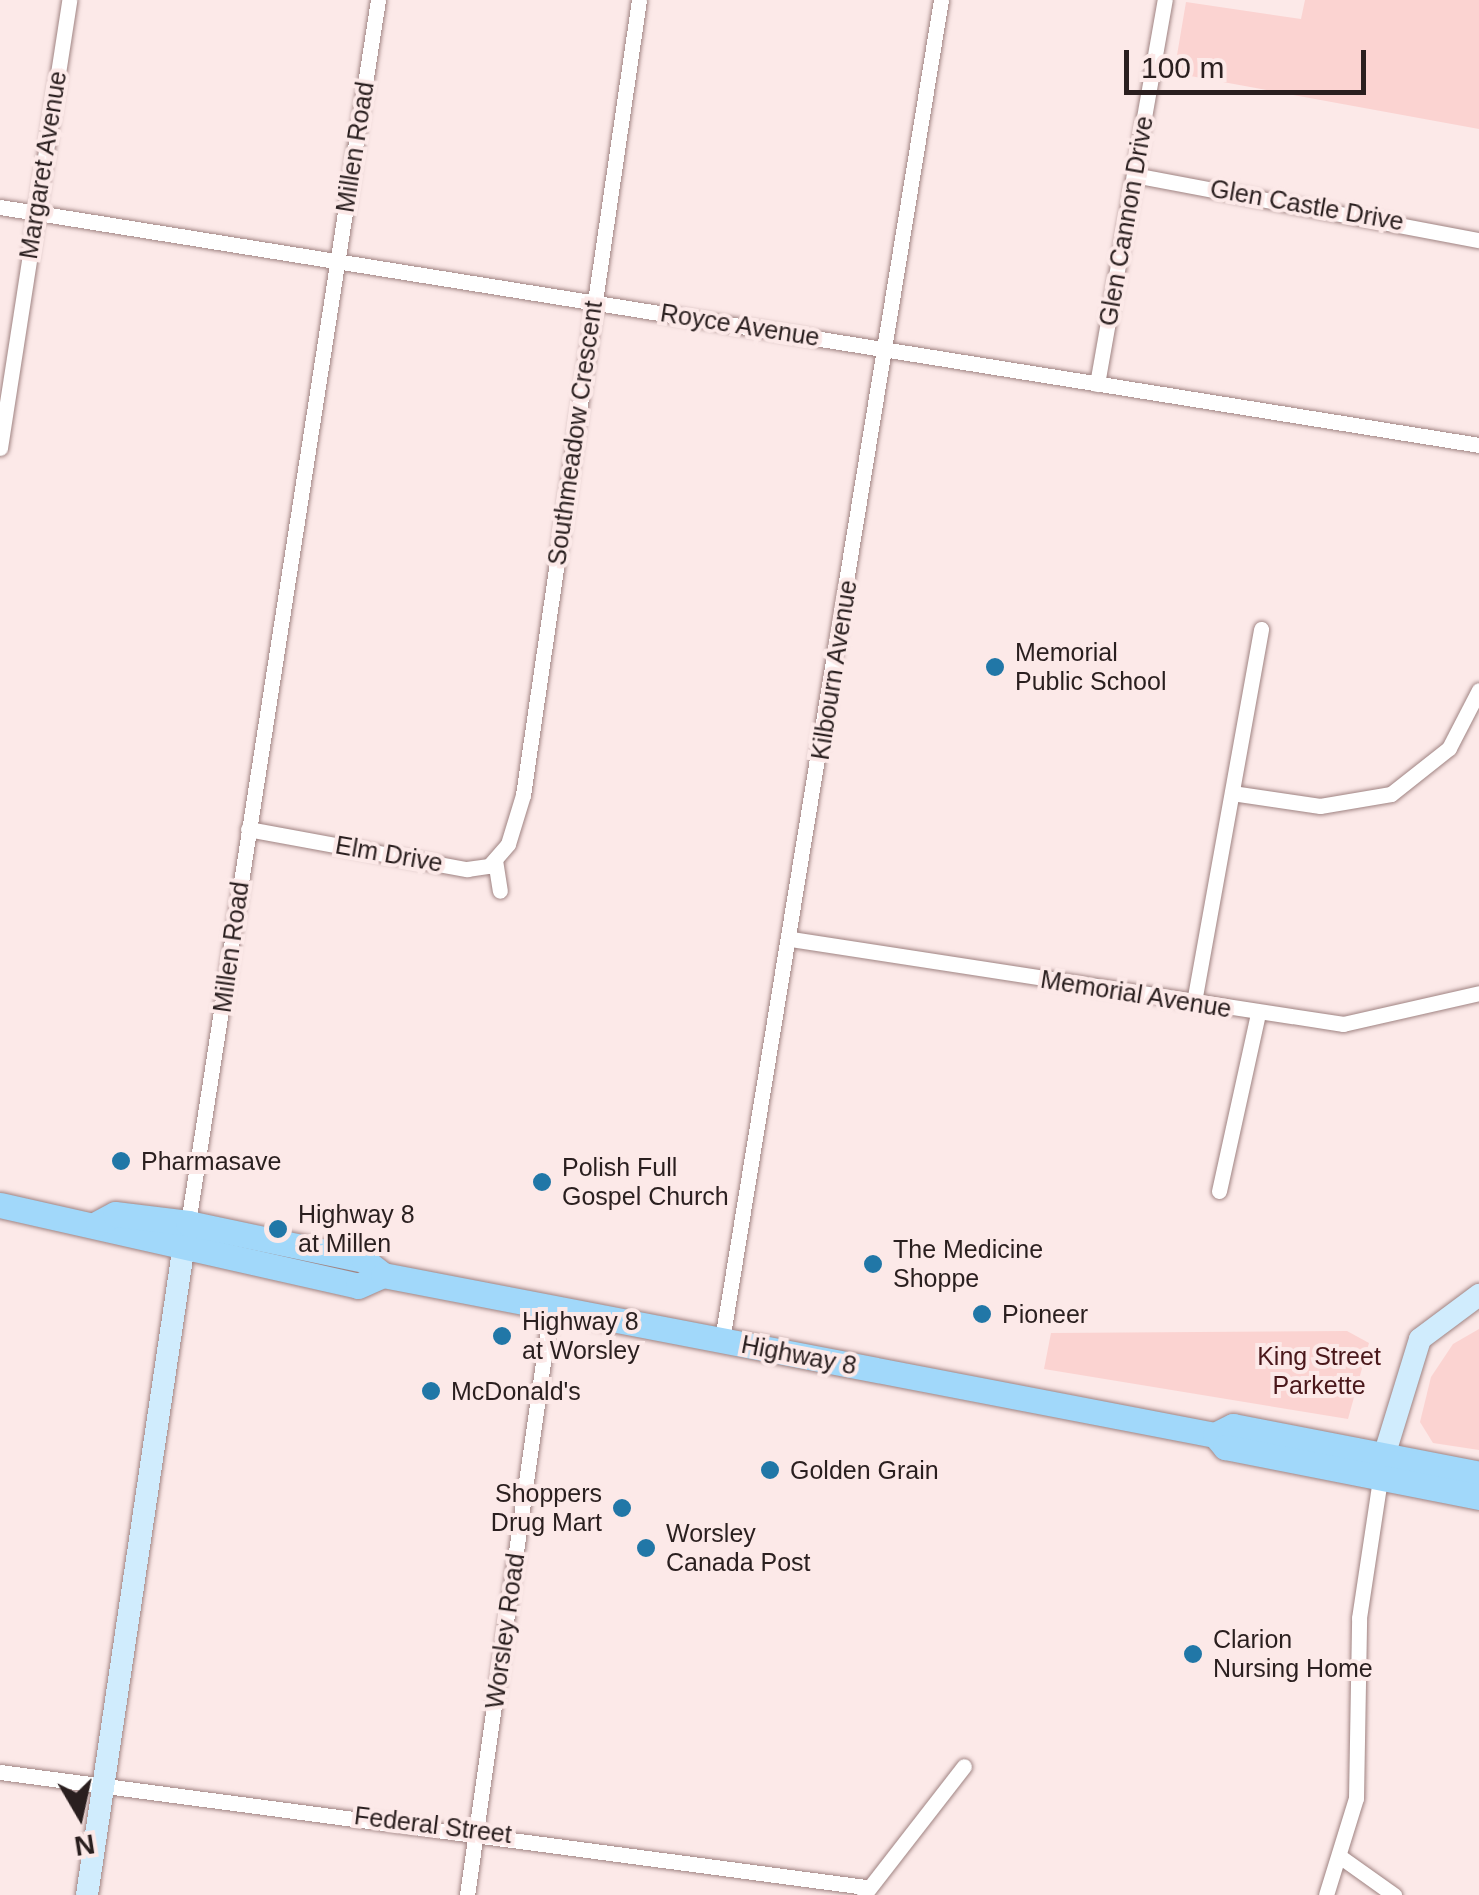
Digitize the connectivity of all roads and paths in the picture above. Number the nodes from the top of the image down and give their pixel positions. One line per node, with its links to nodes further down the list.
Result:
1 (69, 0): 8 (street, Margaret Avenue)
2 (378, 0): 10 (street, Millen Road)
3 (639, 0): 11 (street, Southmeadow Crescent)
4 (941, 0): 12 (street, Kilbourn Avenue)
5 (1165, 0): 6 (street, Glen Cannon Drive)
6 (1134, 175): 9 (street, Glen Castle Drive); 13 (street, Glen Cannon Drive)
7 (0, 207): 8 (street, Royce Avenue)
8 (36, 213): 10 (street, Royce Avenue); 15 (street, Margaret Avenue)
9 (1479, 240)
10 (337, 263): 11 (street, Royce Avenue); 19 (street, Millen Road)
11 (594, 301): 12 (street, Royce Avenue); 20 (street, Southmeadow Crescent)
12 (885, 349): 13 (street, Royce Avenue); 22 (street, Kilbourn Avenue)
13 (1097, 384): 14 (street, Royce Avenue)
14 (1479, 445)
15 (0, 448)
16 (1261, 629): 18 (street)
17 (1479, 690): 18 (street)
18 (1232, 792): 24 (street)
19 (248, 829): 20 (street, Elm Drive); 29 (street, Millen Road)
20 (495, 860): 21 (street)
21 (500, 891)
22 (791, 940): 24 (street, Memorial Avenue); 34 (street, Kilbourn Avenue)
23 (1479, 993): 25 (street, Memorial Avenue)
24 (1194, 1002): 25 (street, Memorial Avenue)
25 (1258, 1014): 26 (street)
26 (1219, 1191)
27 (0, 1205): 28 (main road, Highway 8)
28 (98, 1223): 29 (main road, Highway 8); 30 (main road, Highway 8)
29 (188, 1223): 30 (street, Millen Road); 31 (main road, Highway 8)
30 (183, 1253): 31 (main road, Highway 8); 40 (street, Millen Road)
31 (383, 1275): 33 (main road, Highway 8)
32 (1479, 1295): 35 (street)
33 (551, 1308): 34 (main road, Highway 8); 41 (street, Worsley Road)
34 (722, 1340): 35 (main road, Highway 8)
35 (1382, 1468): 36 (main road, Highway 8); 37 (main road, Highway 8); 42 (street)
36 (1479, 1474)
37 (1479, 1497)
38 (964, 1766): 43 (street)
39 (0, 1772): 40 (street, Federal Street)
40 (103, 1784): 41 (street, Federal Street); 44 (street, Millen Road)
41 (476, 1830): 43 (street, Federal Street); 45 (street, Worsley Road)
42 (1342, 1858): 46 (street); 47 (street)
43 (865, 1891)
44 (87, 1895)
45 (467, 1895)
46 (1326, 1895)
47 (1394, 1895)

